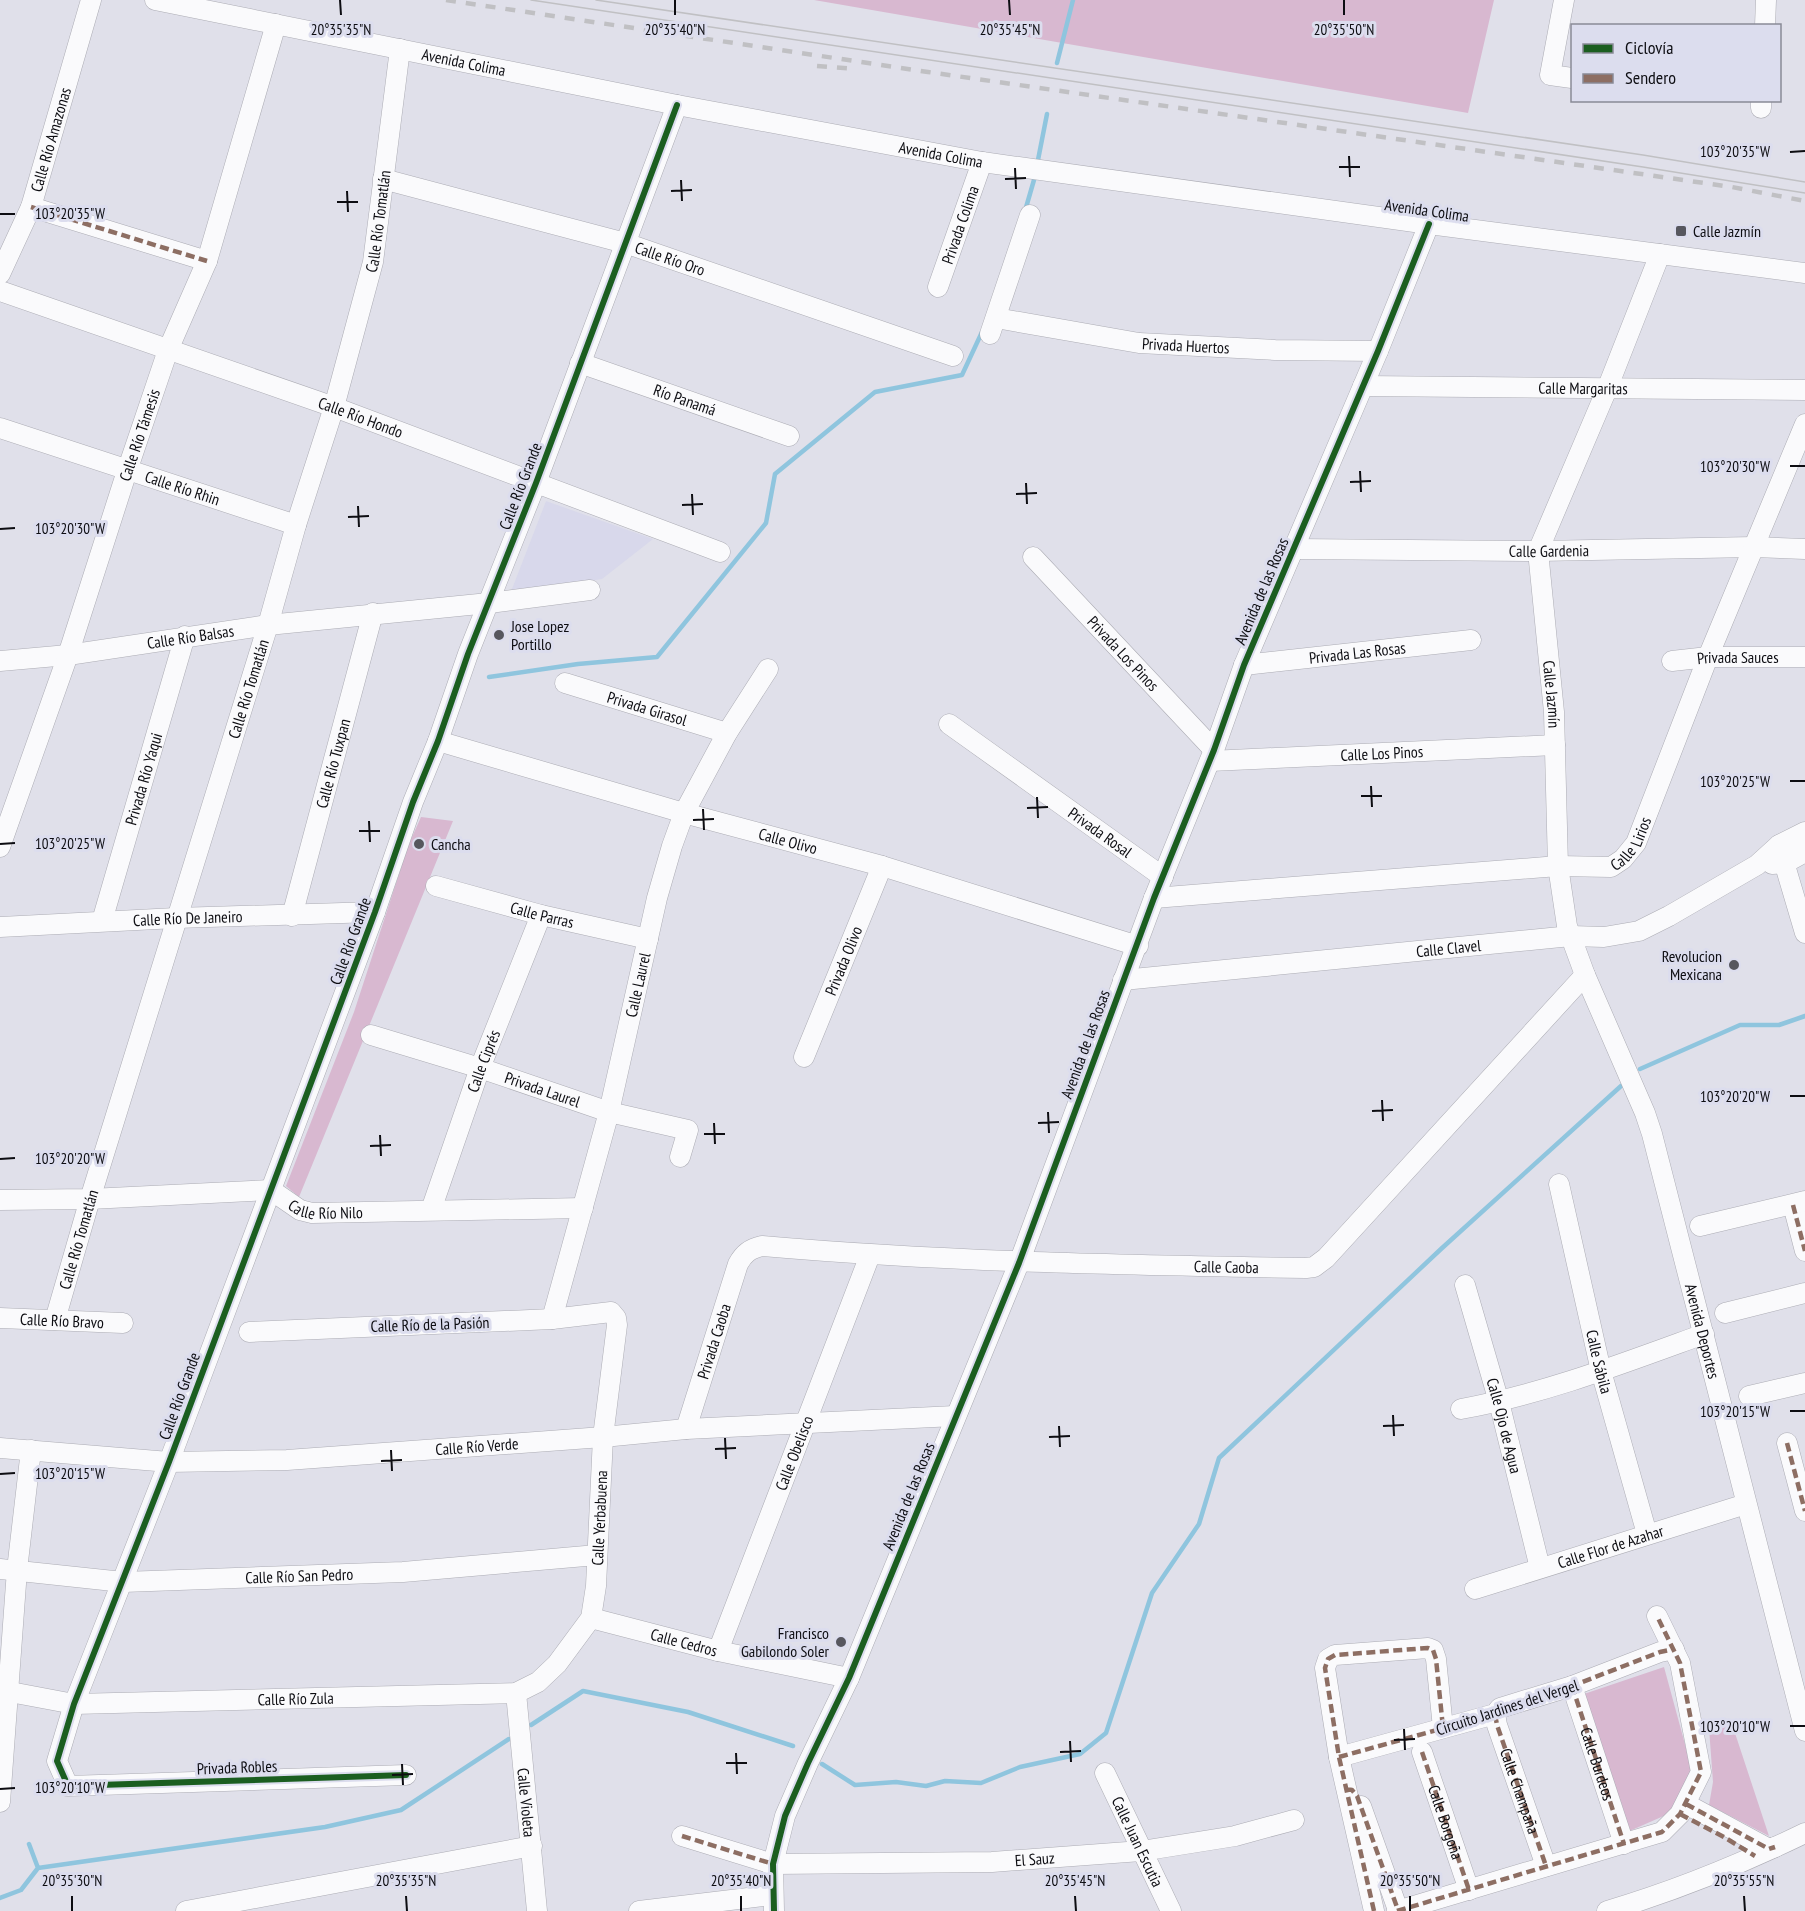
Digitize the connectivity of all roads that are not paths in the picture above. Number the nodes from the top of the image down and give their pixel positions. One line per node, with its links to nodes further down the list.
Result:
1 (91, 0): 12 (street, Calle Río Amazonas)
2 (155, 0): 5 (street, Avenida Colima)
3 (1564, 0): 8 (street)
4 (1766, 0): 6 (street)
5 (276, 24): 7 (street, Avenida Colima); 17 (street, Calle Río Támesis)
6 (1765, 24)
7 (400, 49): 9 (street, Avenida Colima); 11 (street, Calle Río Tomatlán)
8 (1571, 78)
9 (677, 105): 10 (street, Avenida Colima); 15 (street, Calle Río Grande)
10 (982, 162): 14 (street, Avenida Colima); 20 (street, Privada Colima)
11 (383, 179): 15 (street, Calle Río Oro); 29 (street, Calle Río Tomatlán)
12 (31, 207): 17 (street); 19 (street, Calle Río Amazonas)
13 (1030, 215): 23 (street, Privada Huertos)
14 (1429, 224): 16 (street, Avenida Colima); 23 (street, Avenida de las Rosas)
15 (624, 243): 24 (street, Calle Río Oro); 25 (street, Calle Río Grande)
16 (1660, 254): 18 (street, Avenida Colima); 27 (street, Calle Jazmín)
17 (207, 261): 22 (street, Calle Río Támesis)
18 (1805, 273)
19 (0, 274)
20 (938, 287)
21 (0, 291): 22 (street, Calle Río Hondo)
22 (168, 350): 29 (street, Calle Río Hondo); 33 (street, Calle Río Támesis)
23 (1378, 351): 26 (street, Avenida de las Rosas)
24 (953, 356)
25 (580, 363): 32 (street, Río Panamá); 34 (street, Calle Río Grande)
26 (1363, 386): 27 (street, Calle Margaritas); 37 (street, Avenida de las Rosas)
27 (1607, 389): 28 (street, Calle Margaritas); 39 (street, Calle Jazmín)
28 (1805, 390)
29 (334, 408): 34 (street, Calle Río Hondo); 35 (street, Calle Río Tomatlán)
30 (1805, 424): 36 (street, Calle Lirios)
31 (0, 428): 33 (street, Calle Río Rhin)
32 (789, 436)
33 (126, 471): 35 (street, Calle Río Rhin); 48 (street, Calle Río Támesis)
34 (536, 483): 40 (street, Calle Río Hondo); 43 (street, Calle Río Grande)
35 (296, 525): 45 (street, Calle Río Tomatlán)
36 (1755, 547): 38 (street, Calle Gardenia); 39 (street, Calle Gardenia); 49 (street, Calle Lirios)
37 (1294, 549): 39 (street, Calle Gardenia); 53 (street, Avenida de las Rosas)
38 (1805, 549)
39 (1538, 551): 59 (street, Calle Jazmín)
40 (720, 552)
41 (1033, 557): 60 (street, Privada Los Pinos)
42 (590, 590): 43 (street, Calle Río Balsas)
43 (489, 603): 44 (street, Calle Río Balsas); 58 (street, Calle Río Grande)
44 (373, 613): 45 (street, Calle Río Balsas); 73 (street, Calle Río Tuxpan)
45 (268, 625): 46 (street, Calle Río Balsas); 74 (street, Calle Río Tomatlán)
46 (185, 636): 48 (street, Calle Río Balsas); 75 (street, Privada Río Yaqui)
47 (1471, 640): 53 (street, Privada Las Rosas)
48 (68, 655): 51 (street, Calle Río Balsas); 63 (street, Calle Río Támesis)
49 (1708, 657): 50 (street, Privada Sauces); 52 (street, Privada Sauces); 67 (street, Calle Lirios)
50 (1805, 657)
51 (0, 660)
52 (1671, 661)
53 (1244, 665): 60 (street, Avenida de las Rosas)
54 (768, 669): 57 (street, Calle Laurel)
55 (565, 683): 57 (street, Privada Girasol)
56 (949, 724): 68 (street, Privada Rosal)
57 (727, 733): 61 (street, Calle Laurel)
58 (438, 741): 61 (street, Calle Olivo); 71 (street, Calle Río Grande)
59 (1555, 745): 60 (street, Calle Los Pinos); 67 (street, Calle Jazmín)
60 (1212, 755): 68 (street, Avenida de las Rosas)
61 (684, 813): 66 (street, Calle Olivo); 79 (street, Calle Laurel)
62 (1805, 832): 65 (street, Calle Clavel)
63 (0, 847)
64 (1805, 852): 65 (street, Calle Clavel)
65 (1782, 854): 77 (street); 78 (street, Calle Clavel)
66 (882, 866): 80 (street, Calle Olivo); 84 (street, Privada Olivo)
67 (1558, 866): 70 (street, Calle Lirios); 78 (street, Calle Jazmín)
68 (1162, 877): 70 (street, Avenida de las Rosas)
69 (436, 886): 72 (street, Calle Parras)
70 (1154, 898): 80 (street, Avenida de las Rosas)
71 (375, 912): 73 (street, Calle Río De Janeiro); 89 (street, Calle Río Grande)
72 (541, 915): 79 (street, Calle Parras); 85 (street, Calle Ciprés)
73 (292, 916): 74 (street, Calle Río De Janeiro)
74 (176, 918): 75 (street, Calle Río De Janeiro); 91 (street, Calle Río Tomatlán)
75 (102, 921): 76 (street, Calle Río De Janeiro)
76 (0, 927)
77 (1805, 933)
78 (1571, 936): 81 (street, Calle Jazmín); 82 (street, Calle Clavel)
79 (648, 939): 86 (street, Calle Laurel)
80 (1138, 946): 82 (street, Avenida de las Rosas)
81 (1585, 975): 99 (street, Calle Caoba); 109 (street, Avenida Deportes)
82 (1123, 980): 99 (street, Avenida de las Rosas)
83 (371, 1035): 85 (street, Privada Laurel)
84 (804, 1057)
85 (480, 1068): 86 (street, Privada Laurel); 94 (street, Calle Ciprés)
86 (609, 1112): 87 (street, Privada Laurel); 93 (street, Calle Laurel)
87 (680, 1157)
88 (1559, 1184): 110 (street, Calle Sábila)
89 (271, 1190): 91 (street, Calle Río Nilo); 94 (street, Calle Río Nilo); 122 (street, Calle Río Grande)
90 (0, 1200): 91 (street, Calle Río Nilo)
91 (90, 1200): 106 (street, Calle Río Tomatlán)
92 (1799, 1203): 95 (street); 96 (street)
93 (583, 1208): 94 (street, Calle Río Nilo); 105 (street, Calle Laurel)
94 (431, 1210)
95 (1700, 1226)
96 (1805, 1251)
97 (743, 1255): 98 (street, Calle Caoba); 117 (street, Privada Caoba)
98 (870, 1256): 99 (street, Calle Caoba); 116 (street, Calle Obelisco)
99 (1019, 1263): 115 (street, Avenida de las Rosas)
100 (1464, 1285): 113 (street, Calle Ojo de Agua)
101 (1805, 1293): 103 (street)
102 (610, 1312): 105 (street, Calle Río de la Pasión); 118 (street, Calle Yerbabuena)
103 (1725, 1313)
104 (0, 1318): 106 (street, Calle Río Bravo)
105 (552, 1319): 108 (street, Calle Río de la Pasión)
106 (55, 1320): 107 (street, Calle Río Bravo)
107 (123, 1323)
108 (249, 1332)
109 (1704, 1334): 110 (street); 123 (street, Avenida Deportes)
110 (1601, 1371): 113 (street); 125 (street, Calle Sábila)
111 (1805, 1383): 112 (street)
112 (1749, 1396)
113 (1499, 1402): 114 (street); 127 (street, Calle Ojo de Agua)
114 (1461, 1408)
115 (955, 1416): 116 (street, Calle Río Verde); 135 (street, Avenida de las Rosas)
116 (805, 1423): 117 (street, Calle Río Verde); 134 (street, Calle Obelisco)
117 (686, 1429): 118 (street, Calle Río Verde)
118 (603, 1437): 122 (street, Calle Río Verde); 126 (street, Calle Yerbabuena)
119 (1787, 1443): 124 (street)
120 (0, 1448): 121 (street, Calle Río Verde)
121 (31, 1450): 122 (street, Calle Río Verde); 128 (street)
122 (169, 1462): 129 (street, Calle Río Grande)
123 (1746, 1504): 125 (street, Calle Flor de Azahar); 139 (street, Avenida Deportes)
124 (1805, 1511)
125 (1647, 1534): 127 (street, Calle Flor de Azahar)
126 (597, 1556): 129 (street, Calle Río San Pedro); 132 (street, Calle Yerbabuena)
127 (1540, 1568): 130 (street, Calle Flor de Azahar)
128 (9, 1570): 129 (street, Calle Río San Pedro); 137 (street)
129 (123, 1582): 140 (street, Calle Río Grande)
130 (1475, 1588)
131 (1657, 1616): 133 (street)
132 (591, 1618): 134 (street, Calle Cedros); 138 (street)
133 (1674, 1649): 136 (street, Circuito Jardines del Vergel); 151 (street)
134 (718, 1651): 135 (street, Calle Cedros)
135 (849, 1678): 160 (street, Avenida de las Rosas)
136 (1572, 1686): 141 (street, Circuito Jardines del Vergel); 155 (street, Calle Burdeos)
137 (4, 1690): 140 (street, Calle Río Zula); 150 (street)
138 (516, 1694): 140 (street, Calle Río Zula); 156 (street, Calle Violeta)
139 (1801, 1698): 143 (street, Avenida Deportes)
140 (74, 1704): 148 (street, Calle Río Grande)
141 (1495, 1714): 142 (street, Circuito Jardines del Vergel); 161 (street, Calle Champaña)
142 (1443, 1728): 145 (street, Circuito Jardines del Vergel); 145 (street)
143 (1805, 1731)
144 (1422, 1752): 162 (street, Calle Borgoña)
145 (1339, 1757): 149 (street)
146 (1105, 1773): 158 (street, Calle Juan Escutia)
147 (406, 1775): 148 (street, Privada Robles)
148 (68, 1785)
149 (1346, 1789): 168 (street); 169 (street)
150 (0, 1802)
151 (1683, 1809): 155 (street); 157 (street); 159 (street)
152 (1294, 1821): 158 (street, El Sauz)
153 (1805, 1833): 157 (street)
154 (682, 1836): 160 (street, El Sauz)
155 (1624, 1844): 161 (street)
156 (532, 1846): 164 (street); 165 (street, Calle Violeta)
157 (1775, 1847): 159 (street)
158 (1141, 1851): 160 (street, El Sauz); 167 (street, Calle Juan Escutia)
159 (1755, 1856): 170 (street)
160 (773, 1864): 163 (street, Avenida de las Rosas)
161 (1546, 1866): 162 (street)
162 (1469, 1890): 169 (street)
163 (773, 1903): 166 (street)
164 (186, 1911)
165 (537, 1911)
166 (639, 1911)
167 (1171, 1911)
168 (1374, 1911)
169 (1398, 1911)
170 (1607, 1911)

